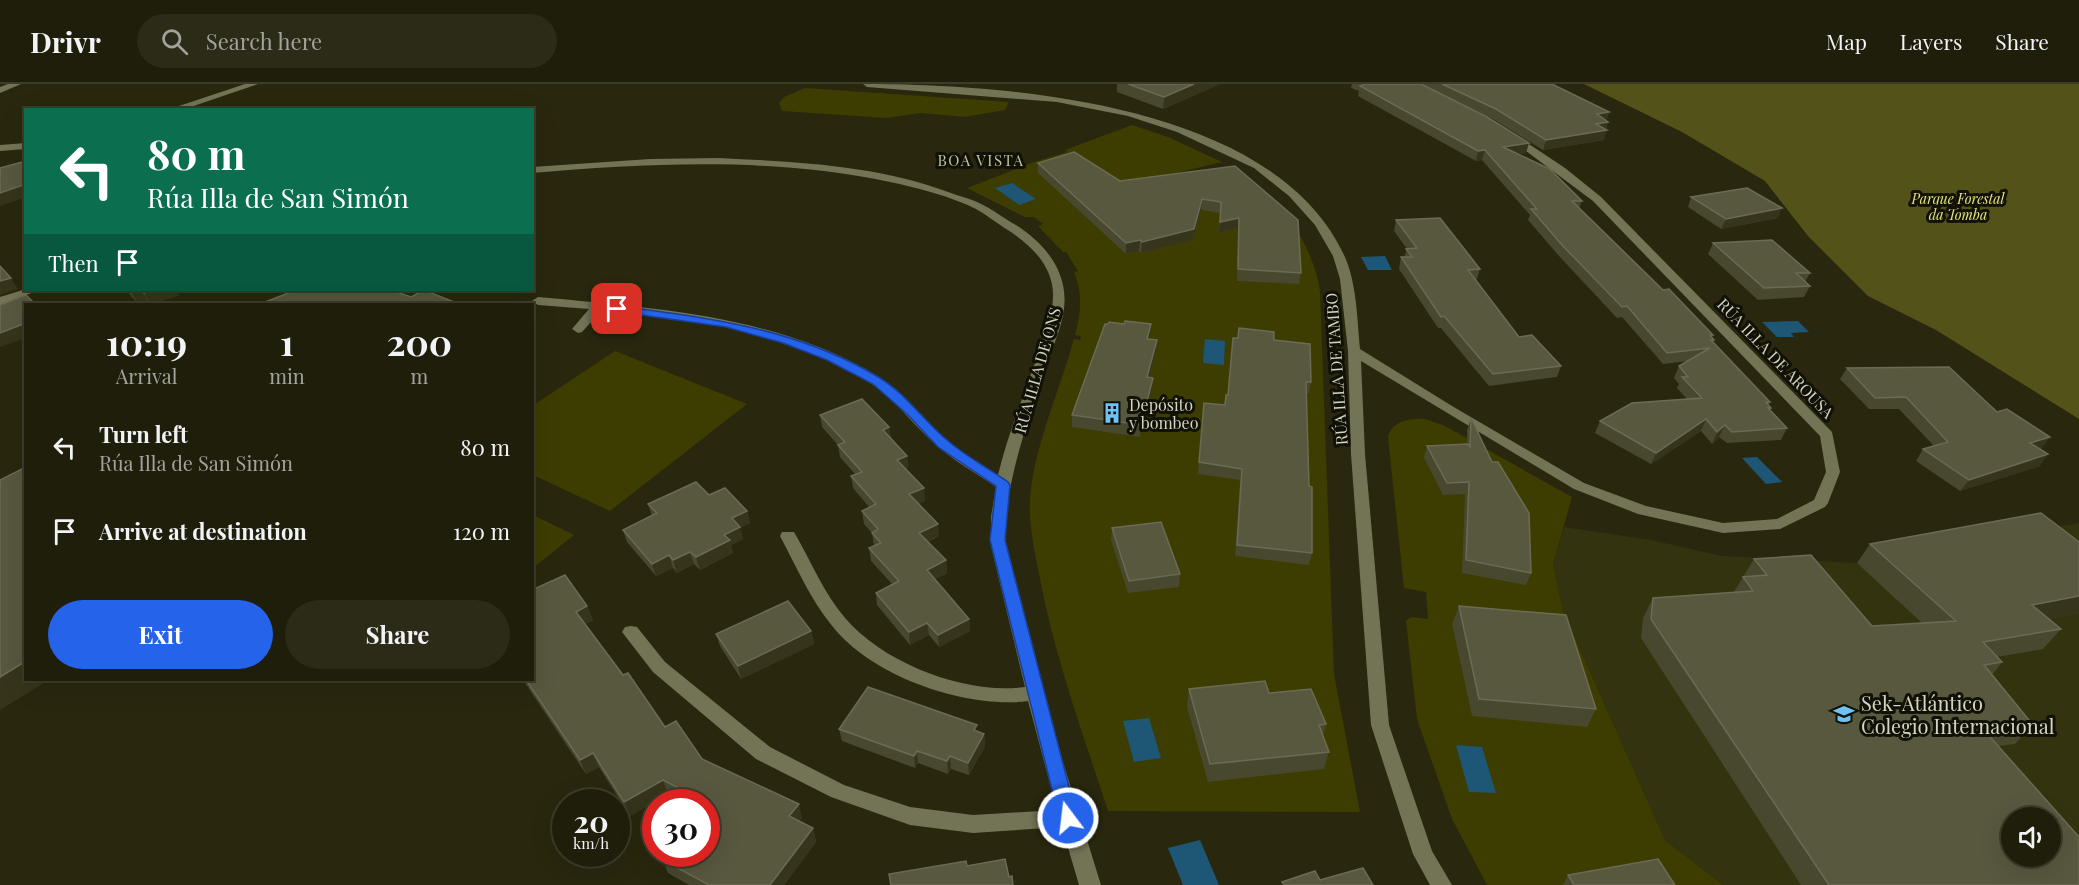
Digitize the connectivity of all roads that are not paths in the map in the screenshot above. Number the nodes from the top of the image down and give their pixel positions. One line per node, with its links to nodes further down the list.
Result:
1 (17, 84): 4 (street)
2 (254, 84): 5 (street)
3 (867, 84): 15 (street, RÚA ILLA DE TAMBO)
4 (0, 90)
5 (177, 108)
6 (1499, 129): 15 (street, RÚA ILLA DE AROUSA)
7 (24, 146): 8 (street)
8 (0, 148)
9 (534, 170): 16 (street, RÚA ILLA DE ONS)
10 (30, 291): 11 (street)
11 (0, 301)
12 (538, 301): 13 (street)
13 (598, 307): 14 (street); 16 (street)
14 (578, 329)
15 (1354, 351): 22 (street, RÚA ILLA DE TAMBO)
16 (1003, 485): 19 (street, RÚA ILLA DE ONS)
17 (788, 536): 19 (street)
18 (631, 632): 20 (street)
19 (1035, 693): 20 (street, RÚA ILLA DE ONS)
20 (1068, 818): 21 (street, RÚA ILLA DE ONS)
21 (1090, 885)
22 (1442, 885)

